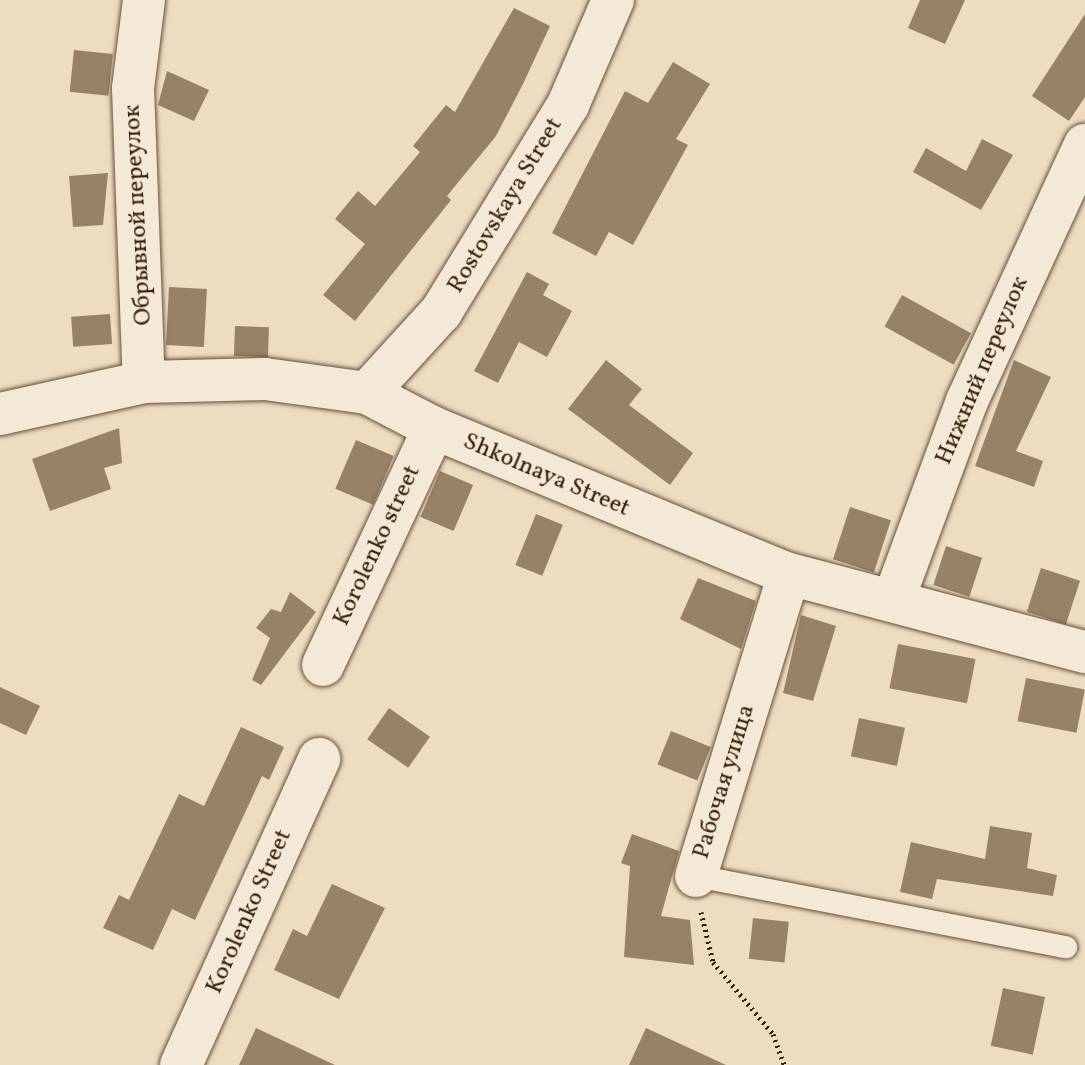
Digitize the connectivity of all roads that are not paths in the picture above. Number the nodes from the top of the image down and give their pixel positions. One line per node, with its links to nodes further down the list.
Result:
1 (144, 0): 4 (street, Обрывной переулок)
2 (613, 0): 5 (street, Rostovskaya Street)
3 (1085, 145): 9 (street, Нижний переулок)
4 (144, 382): 5 (street, Shkolnaya Street); 6 (street, Shkolnaya Street)
5 (367, 393): 7 (street, Shkolnaya Street)
6 (0, 414)
7 (434, 428): 8 (street, Shkolnaya Street); 11 (street, Korolenko street)
8 (789, 574): 9 (street, Shkolnaya Street); 13 (street, Рабочая улица)
9 (893, 601): 10 (street, Shkolnaya Street)
10 (1085, 652)
11 (323, 665)
12 (319, 759): 15 (street, Korolenko Street)
13 (696, 876): 14 (lane)
14 (1066, 947)
15 (181, 1065)

